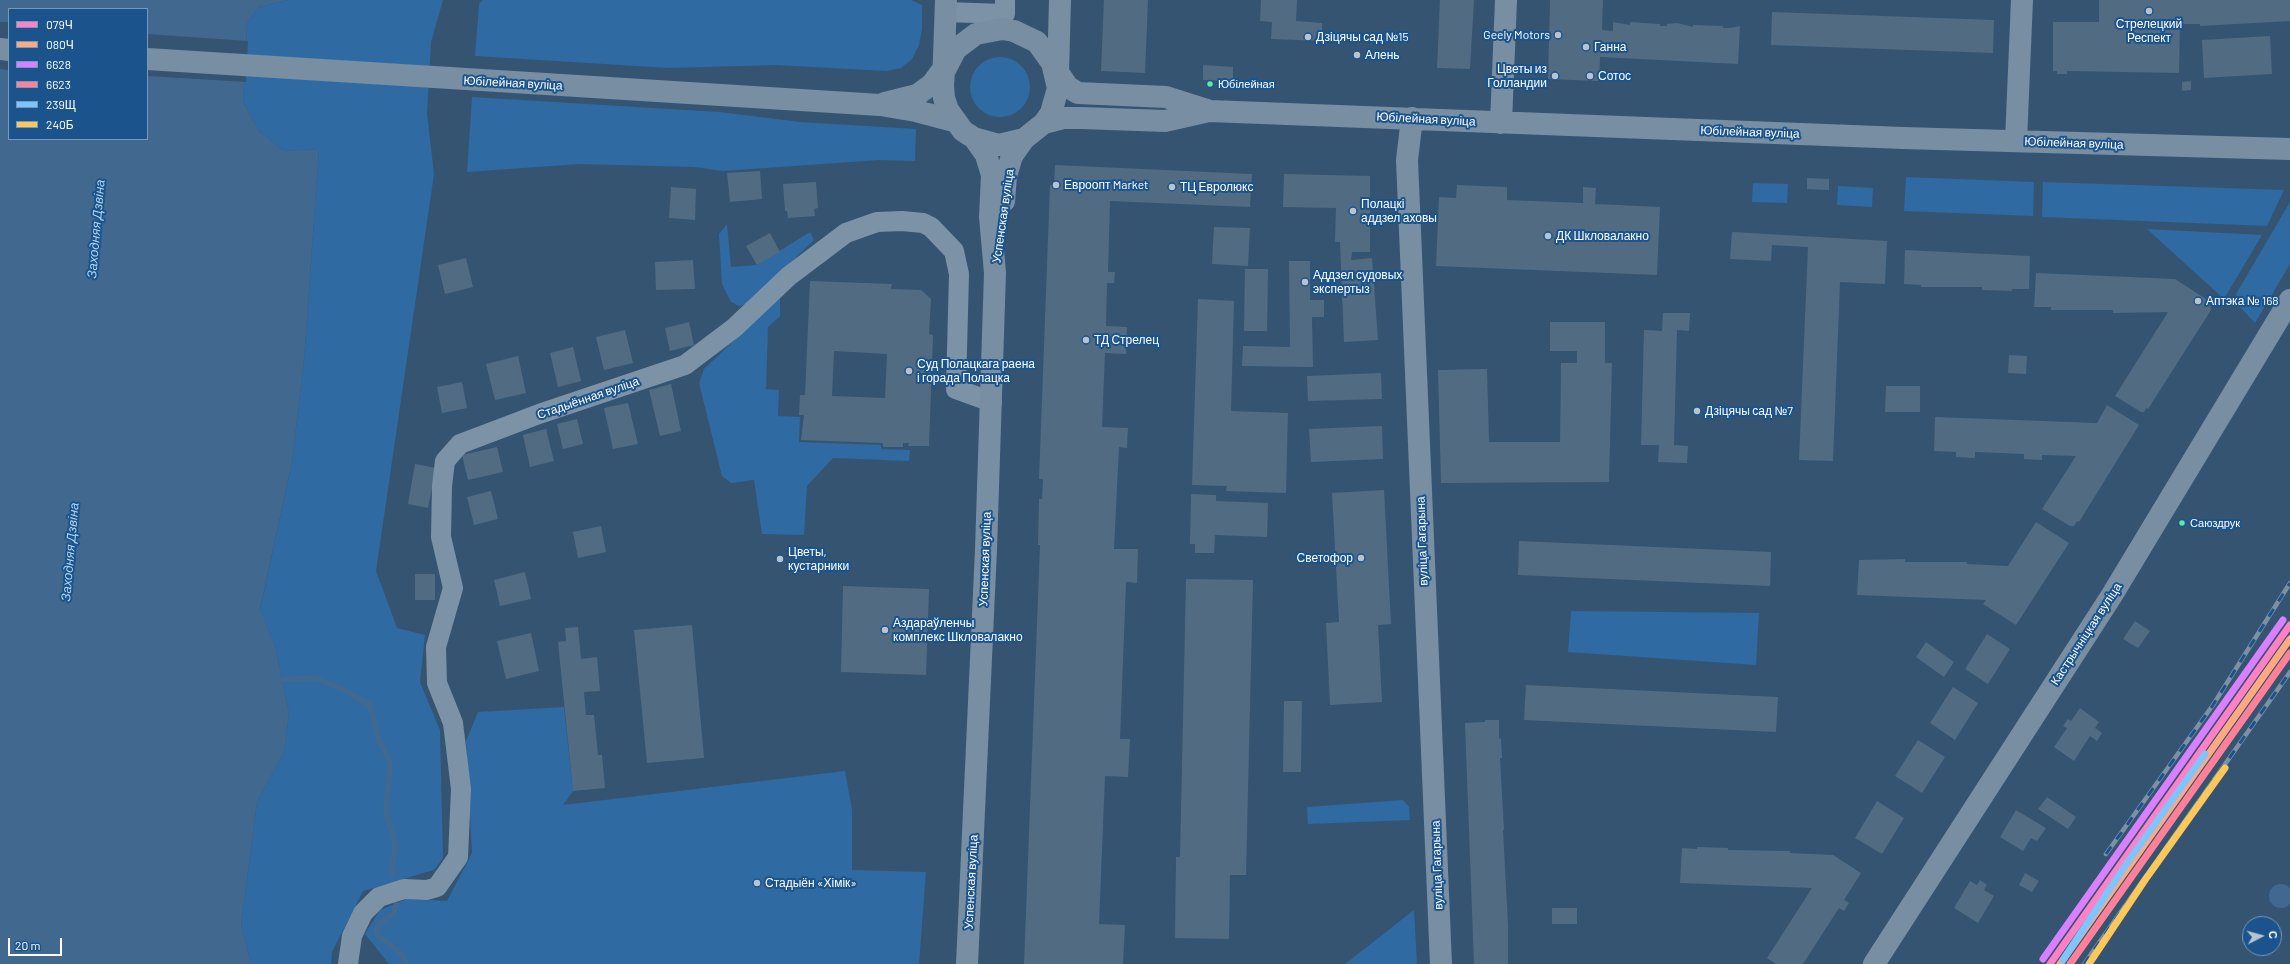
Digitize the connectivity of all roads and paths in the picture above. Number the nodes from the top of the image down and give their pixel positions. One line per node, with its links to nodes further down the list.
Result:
1 (1005, 0): 5 (street)
2 (1060, 0): 8 (main road)
3 (1506, 0): 13 (main road)
4 (2022, 0): 17 (main road)
5 (946, 6): 7 (main road)
6 (148, 59): 9 (main road, Юбілейная вуліца)
7 (945, 72): 8 (main road); 9 (main road, Юбілейная вуліца); 12 (main road)
8 (1056, 75): 10 (main road, Юбілейная вуліца); 14 (main road)
9 (880, 105): 12 (main road, Юбілейная вуліца)
10 (1210, 111): 11 (main road, Юбілейная вуліца); 14 (main road, Юбілейная вуліца)
11 (1412, 118): 13 (main road, Юбілейная вуліца); 24 (main road, вуліца Гагарына)
12 (954, 121): 15 (main road)
13 (1501, 123): 17 (main road, Юбілейная вуліца)
14 (1044, 124): 16 (main road)
15 (974, 138): 16 (main road); 19 (main road, Успенская вуліца)
16 (1024, 139): 19 (main road, Успенская вуліца)
17 (2016, 141): 18 (main road, Юбілейная вуліца)
18 (2290, 149)
19 (995, 273): 21 (main road, Успенская вуліца)
20 (2290, 300): 25 (main road, Кастрычніцкая вуліца)
21 (992, 402): 22 (street, Стадыённая вуліца); 23 (main road, Успенская вуліца)
22 (348, 964)
23 (967, 964)
24 (1441, 964)
25 (1874, 964)

